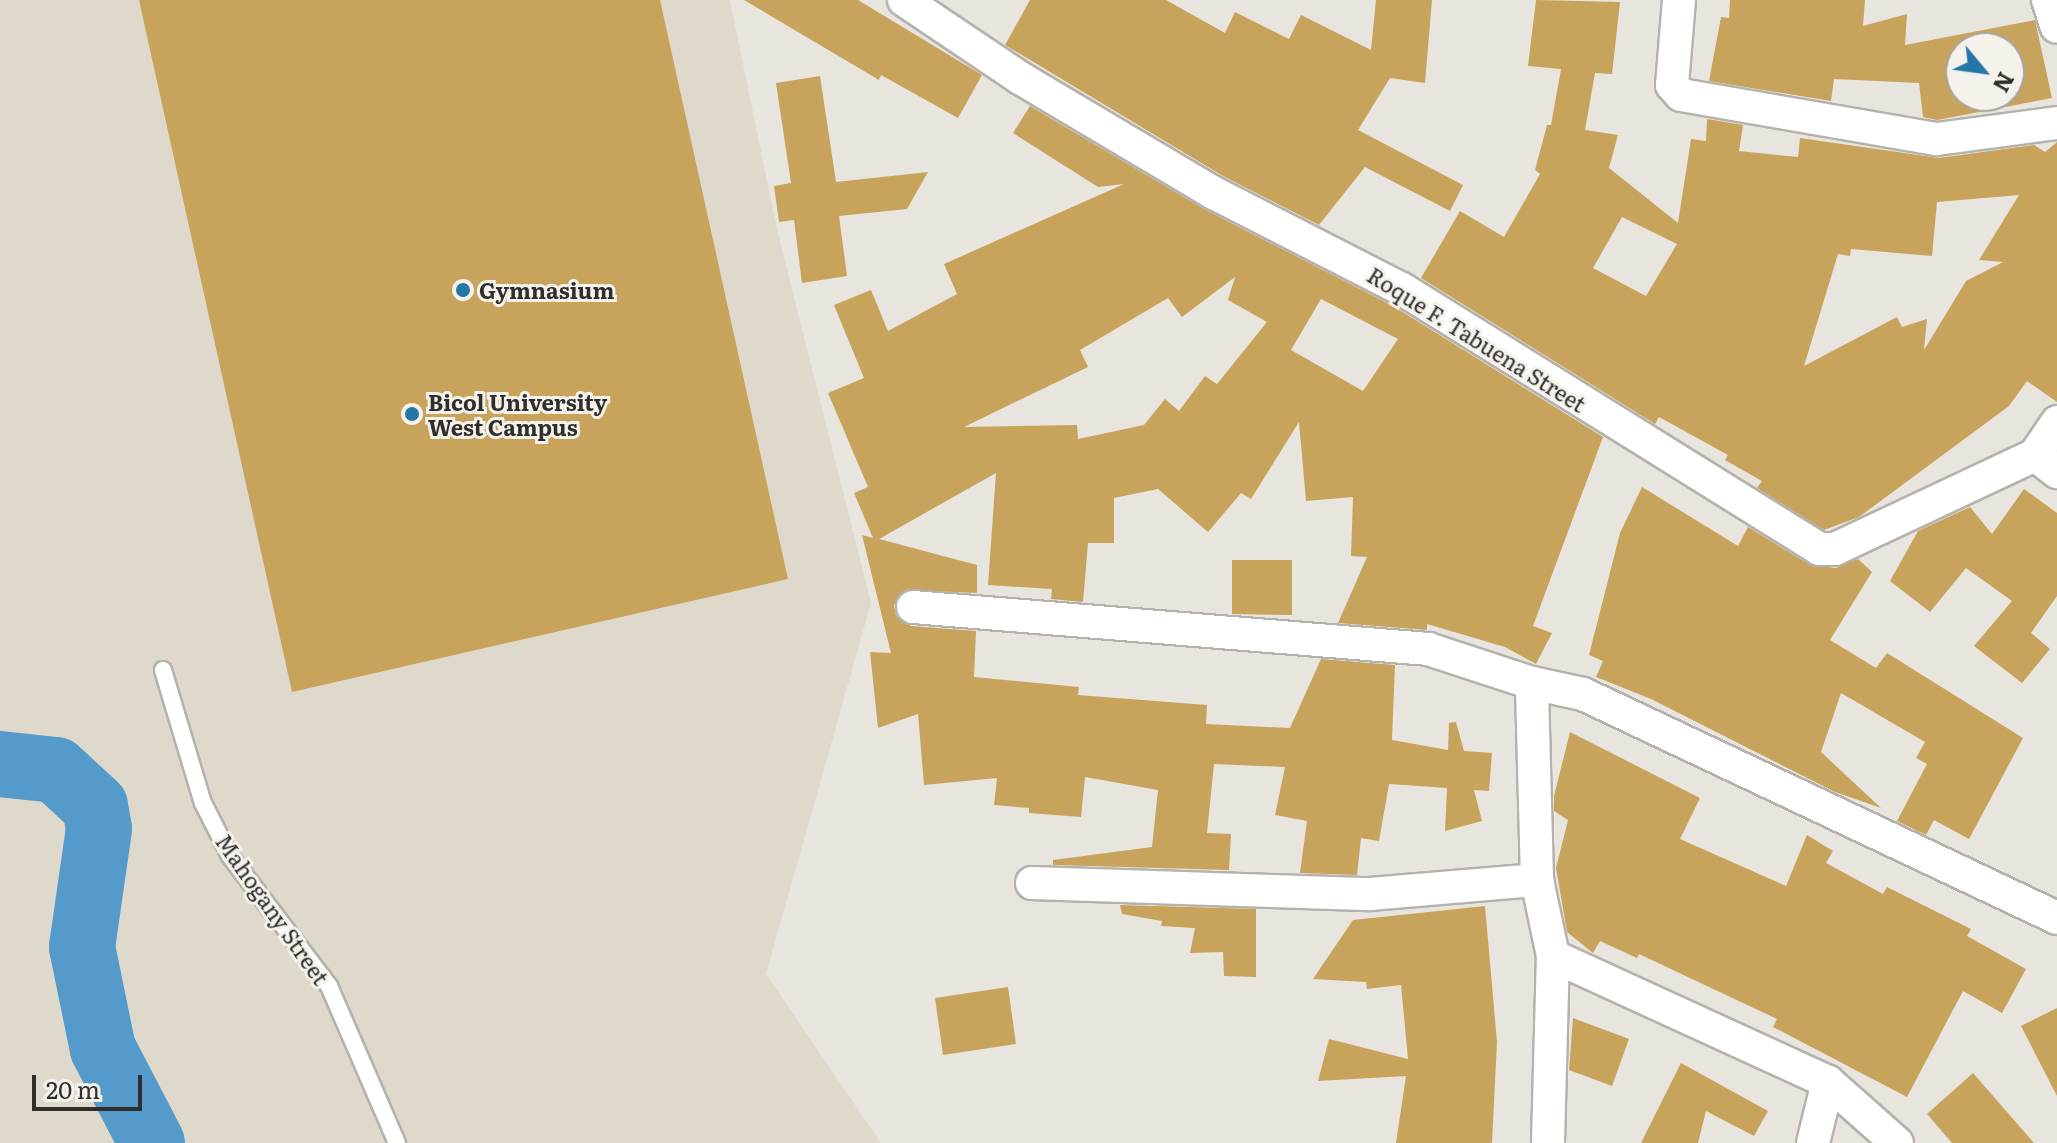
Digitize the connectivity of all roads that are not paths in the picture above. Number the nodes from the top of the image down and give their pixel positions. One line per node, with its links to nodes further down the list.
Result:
1 (904, 0): 5 (street, Roque F. Tabuena Street)
2 (1679, 0): 3 (street)
3 (2057, 123)
4 (2057, 422): 5 (street)
5 (2046, 463)
6 (913, 607): 8 (street)
7 (163, 670): 14 (lane, Mahogany Street)
8 (1532, 683): 9 (street); 11 (street)
9 (1537, 880): 10 (street); 12 (street)
10 (1032, 883)
11 (2057, 918)
12 (1553, 956): 13 (street); 15 (street)
13 (1828, 1082): 16 (street); 17 (street)
14 (397, 1143)
15 (1548, 1143)
16 (1813, 1143)
17 (1897, 1143)

